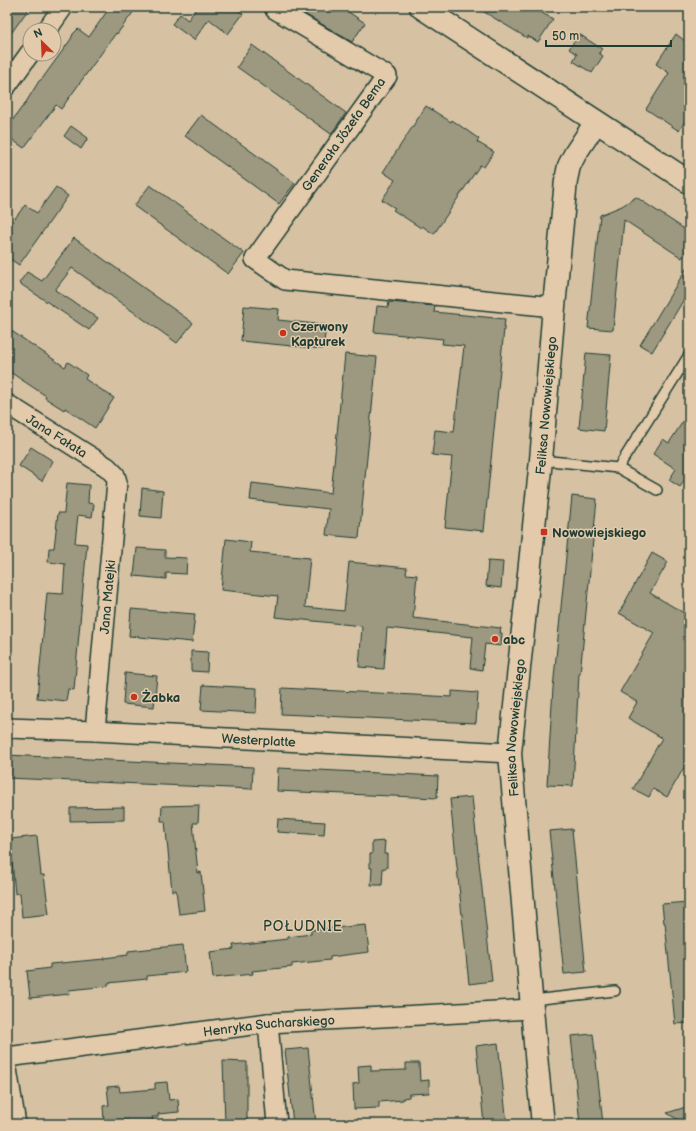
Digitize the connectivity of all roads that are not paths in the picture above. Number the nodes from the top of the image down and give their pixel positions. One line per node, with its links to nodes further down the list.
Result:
1 (63, 7): 4 (street)
2 (421, 7): 7 (street)
3 (275, 9): 9 (street, Generała Józefa Bema)
4 (53, 22)
5 (24, 62): 6 (street)
6 (7, 85)
7 (596, 122): 8 (street); 9 (street, Feliksa Nowowiejskiego)
8 (689, 182)
9 (554, 307): 12 (street, Feliksa Nowowiejskiego)
10 (689, 355): 14 (lane)
11 (7, 404): 13 (street, Jana Fałata)
12 (541, 460): 14 (lane); 18 (street, Feliksa Nowowiejskiego)
13 (107, 467): 17 (street, Jana Matejki)
14 (618, 468): 15 (lane)
15 (657, 490)
16 (7, 728): 17 (street, Westerplatte)
17 (95, 731): 18 (street, Westerplatte)
18 (510, 753): 20 (street, Feliksa Nowowiejskiego)
19 (615, 991): 20 (lane)
20 (532, 1004): 21 (street, Henryka Sucharskiego); 26 (street, Feliksa Nowowiejskiego)
21 (268, 1023): 22 (street, Henryka Sucharskiego); 25 (street)
22 (7, 1057)
23 (7, 1069): 24 (street)
24 (16, 1124)
25 (278, 1124)
26 (543, 1124)

